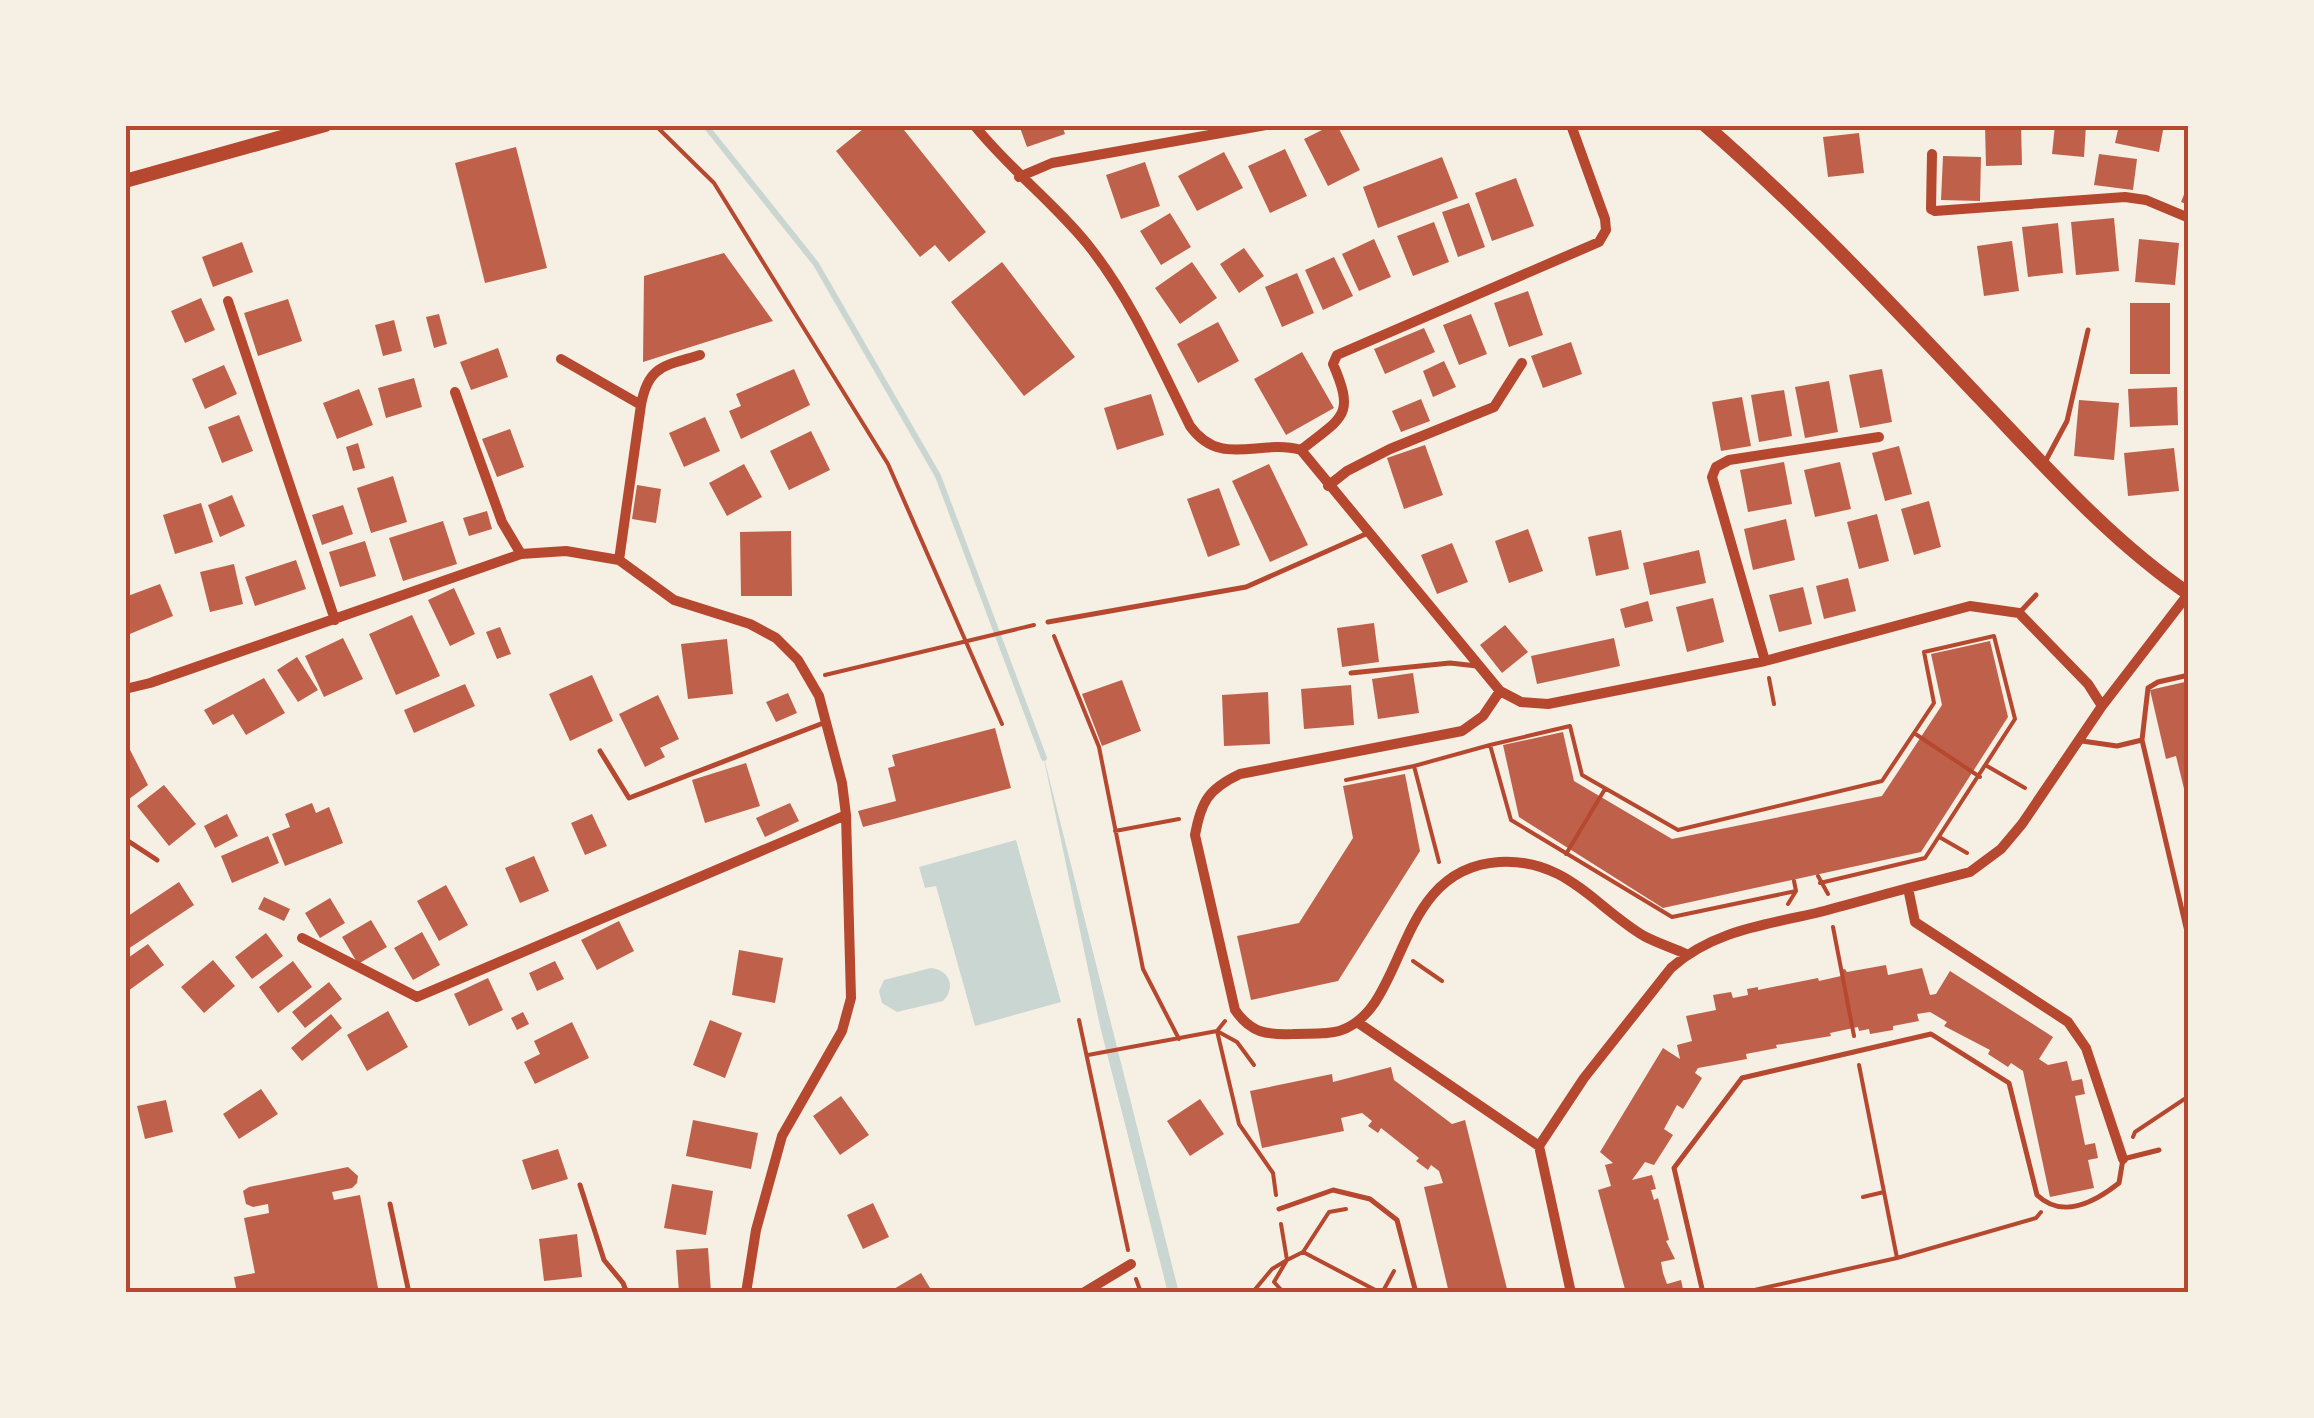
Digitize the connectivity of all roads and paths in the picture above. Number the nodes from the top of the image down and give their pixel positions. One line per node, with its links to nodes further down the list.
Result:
1 (325, 125): 9 (main road)
2 (655, 125): 30 (path)
3 (974, 125): 8 (street)
4 (1266, 125): 8 (street)
5 (1571, 125): 19 (street)
6 (1705, 125): 20 (main road)
7 (1932, 154): 10 (street)
8 (1020, 178): 19 (street)
9 (125, 181)
10 (2189, 218)
11 (228, 300): 28 (street)
12 (2088, 330): 20 (lane)
13 (700, 355): 17 (street)
14 (560, 359): 17 (street)
15 (1522, 363): 21 (street)
16 (455, 392): 23 (street)
17 (642, 405): 24 (street)
18 (1879, 437): 33 (street)
19 (1301, 450): 21 (street)
20 (2044, 465): 25 (main road)
21 (1328, 486): 22 (street)
22 (1368, 533): 29 (lane); 34 (street)
23 (521, 554): 24 (street); 28 (street)
24 (619, 560): 37 (street)
25 (2189, 594): 41 (street)
26 (2036, 595): 27 (lane)
27 (2018, 613): 33 (street); 41 (street)
28 (335, 620): 38 (street)
29 (1048, 622): 30 (path); 61 (path)
30 (964, 642): 37 (path); 43 (path)
31 (1921, 642): 32 (path)
32 (1924, 652): 44 (path); 50 (path)
33 (1766, 665): 39 (street); 40 (path)
34 (1480, 667): 35 (lane); 39 (street)
35 (1350, 673)
36 (2189, 676): 46 (lane)
37 (810, 678): 42 (street)
38 (125, 689)
39 (1500, 691): 59 (street)
40 (1774, 704)
41 (2102, 706): 45 (street)
42 (826, 722): 48 (lane); 58 (street)
43 (1002, 724)
44 (1914, 733): 51 (path); 55 (path)
45 (2079, 740): 46 (lane); 73 (street)
46 (2142, 740): 79 (lane)
47 (1490, 745): 49 (path); 53 (path); 64 (path)
48 (600, 752)
49 (1414, 766): 52 (path); 69 (path)
50 (1987, 766): 51 (path); 54 (path)
51 (1980, 777): 62 (path)
52 (1346, 780)
53 (1606, 788): 56 (path); 67 (path)
54 (2030, 790)
55 (1801, 801): 56 (path); 57 (path)
56 (1778, 807): 60 (path)
57 (1804, 812)
58 (846, 815): 78 (street); 111 (street)
59 (1198, 816): 61 (path); 84 (street)
60 (1781, 817)
61 (1115, 831): 86 (path)
62 (1941, 838): 66 (path); 72 (path)
63 (125, 839): 68 (lane)
64 (1552, 845): 65 (path); 67 (path)
65 (1544, 847)
66 (1967, 853)
67 (1566, 854): 74 (path)
68 (157, 860)
69 (1439, 862)
70 (1818, 876): 72 (path)
71 (1794, 880): 74 (path)
72 (1820, 884): 75 (path)
73 (1908, 888): 80 (street); 94 (street)
74 (1796, 891): 76 (path)
75 (1831, 898)
76 (1786, 908)
77 (1832, 918): 87 (path)
78 (302, 938)
79 (2189, 940)
80 (1686, 954): 84 (street); 92 (street)
81 (1406, 956): 82 (path)
82 (1442, 981)
83 (1078, 1020): 88 (path)
84 (1357, 1022): 92 (street)
85 (1216, 1031): 86 (path); 89 (path); 101 (path)
86 (1179, 1039): 88 (path)
87 (1857, 1051): 96 (path); 99 (lane); 119 (lane)
88 (1088, 1056): 106 (path)
89 (1254, 1065)
90 (2189, 1096): 91 (path)
91 (2136, 1132)
92 (1539, 1146): 118 (street)
93 (2159, 1150): 94 (lane)
94 (2123, 1159): 99 (lane)
95 (580, 1185): 110 (lane)
96 (1884, 1192): 97 (path); 103 (path)
97 (1864, 1197)
98 (390, 1204): 109 (lane)
99 (2047, 1205): 103 (path)
100 (1348, 1208): 102 (path)
101 (1278, 1209): 104 (path); 117 (lane)
102 (1303, 1252): 104 (path); 116 (path)
103 (1896, 1258): 120 (path)
104 (1287, 1260): 114 (path); 115 (path)
105 (1400, 1262): 108 (path)
106 (1131, 1264): 112 (street); 113 (path)
107 (1380, 1277): 108 (path)
108 (1389, 1280): 116 (path)
109 (410, 1293)
110 (627, 1293)
111 (746, 1293)
112 (1083, 1293)
113 (1141, 1293)
114 (1252, 1293)
115 (1284, 1293)
116 (1382, 1293)
117 (1416, 1293)
118 (1571, 1293)
119 (1702, 1293)
120 (1741, 1293)

